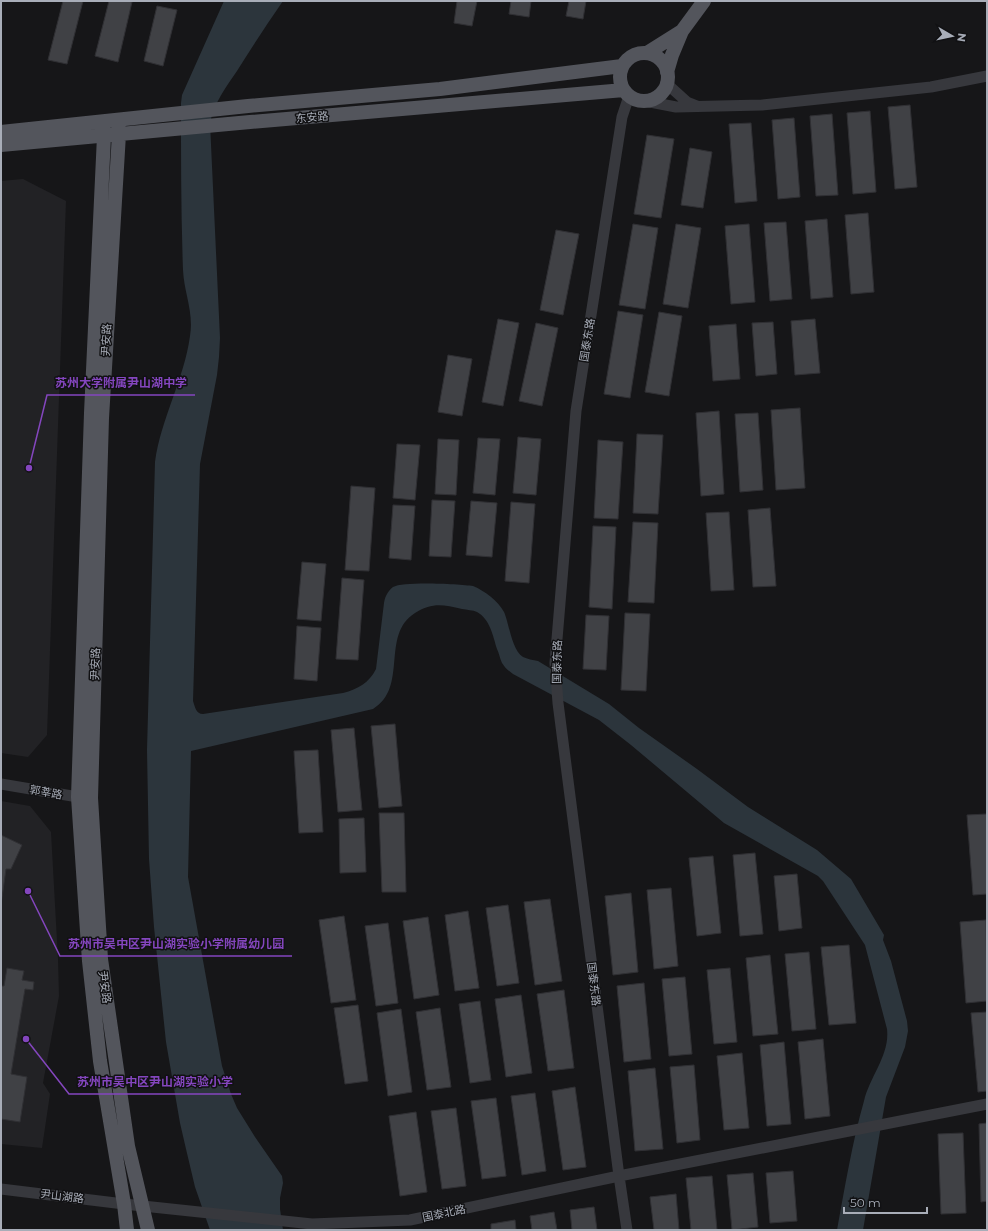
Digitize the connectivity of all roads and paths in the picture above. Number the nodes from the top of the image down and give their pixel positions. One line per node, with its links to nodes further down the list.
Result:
1 (704, 1): 2 (main road)
2 (682, 31): 3 (main road); 6 (main road)
3 (646, 53): 4 (main road); 6 (main road)
4 (622, 66): 7 (main road); 10 (main road, 东安路)
5 (987, 76): 9 (street)
6 (666, 78): 8 (main road); 9 (street)
7 (627, 93): 8 (main road); 13 (main road, 东安路); 19 (street, 国泰东路)
8 (645, 101): 9 (street)
9 (699, 107)
10 (118, 120): 11 (main road, 东安路); 13 (main road, 尹安路)
11 (103, 122): 12 (main road, 东安路); 14 (main road, 尹安路)
12 (1, 132)
13 (119, 134): 14 (main road, 东安路); 17 (main road, 尹安路)
14 (104, 136): 15 (main road, 东安路); 17 (main road, 尹安路)
15 (1, 145)
16 (1, 784): 17 (street, 郭莘路)
17 (85, 798): 21 (main road, 尹安路); 22 (main road, 尹安路)
18 (987, 1104): 19 (street, 国泰北路)
19 (619, 1176): 22 (street, 国泰北路); 26 (street, 国泰东路)
20 (1, 1189): 21 (street, 尹山湖路)
21 (124, 1204): 22 (street, 国泰北路); 23 (main road); 24 (main road)
22 (141, 1205): 25 (main road, 尹安路)
23 (127, 1230)
24 (130, 1230)
25 (149, 1230)
26 (627, 1230)

